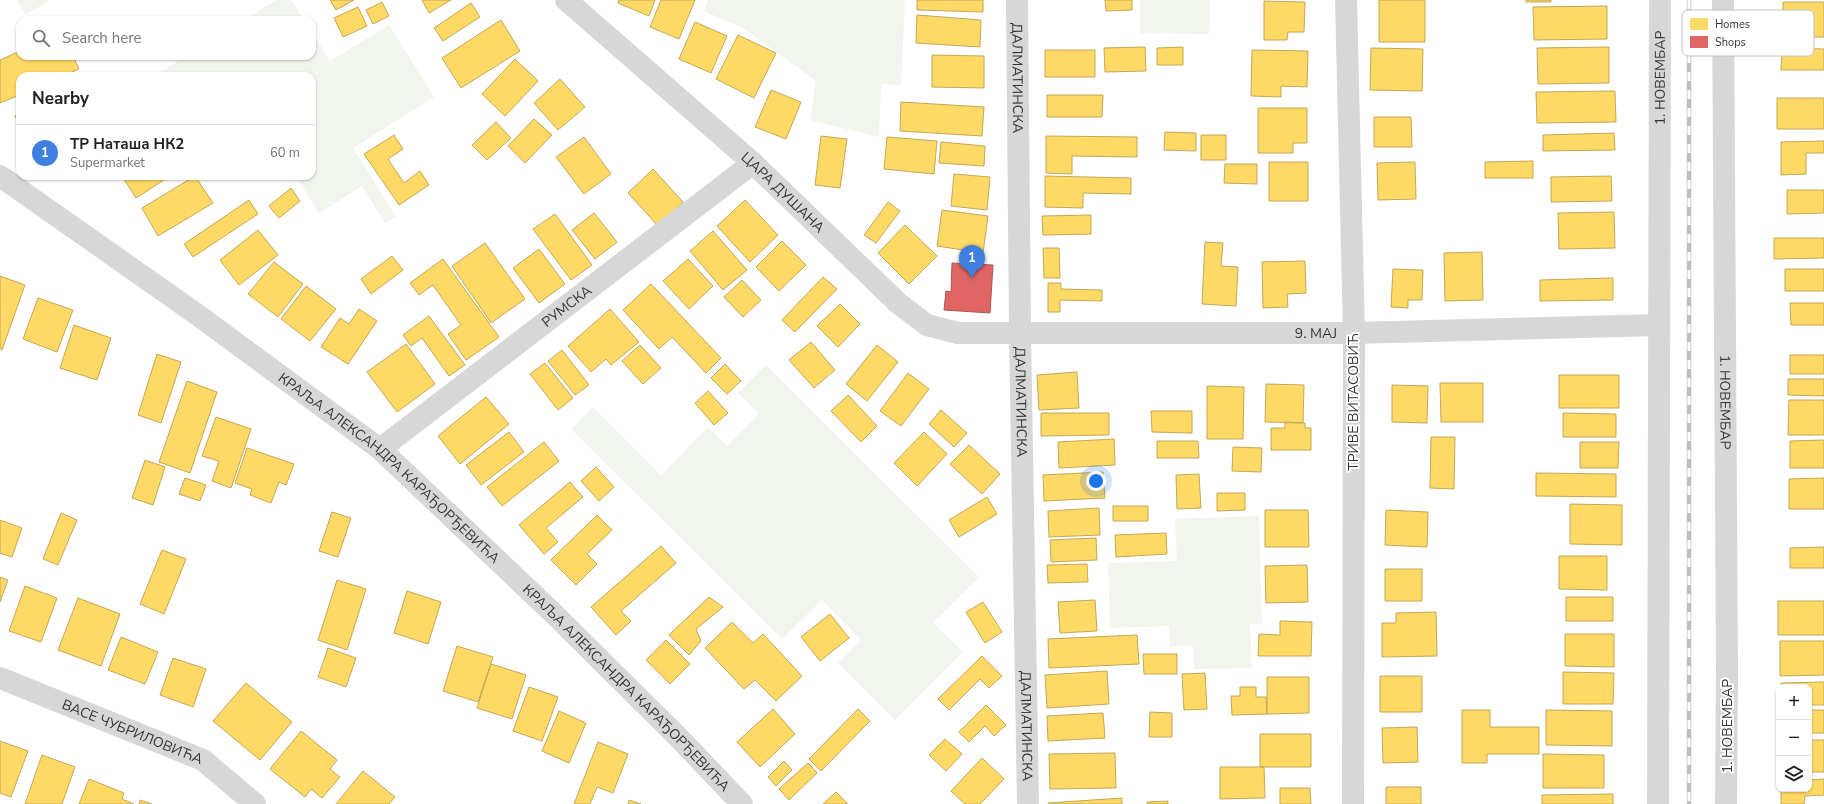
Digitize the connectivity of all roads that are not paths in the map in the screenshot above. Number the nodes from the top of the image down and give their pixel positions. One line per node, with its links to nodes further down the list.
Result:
1 (566, 0): 8 (street, ЦАРА ДУШАНА)
2 (1017, 0): 11 (street, ДАЛМАТИНСКА)
3 (1346, 0): 12 (street, ТРИВЕ ВИТАСОВИЋ)
4 (1660, 0): 10 (street, 1. НОВЕМБАР)
5 (1723, 0): 6 (street, 1. НОВЕМБАР)
6 (1723, 10)
7 (1723, 56): 20 (street, 1. НОВЕМБАР)
8 (753, 163): 11 (street, ЦАРА ДУШАНА); 13 (street, РУМСКА)
9 (0, 176): 13 (street, КРАЉА АЛЕКСАНДРА КАРАЂОРЂЕВИЋА)
10 (1659, 325): 12 (street, 9. МАЈ); 19 (street, 1. НОВЕМБАР)
11 (1020, 332): 12 (street, 9. МАЈ); 17 (street, ДАЛМАТИНСКА)
12 (1354, 333): 18 (street, ТРИВЕ ВИТАСОВИЋ)
13 (380, 449): 16 (street, КРАЉА АЛЕКСАНДРА КАРАЂОРЂЕВИЋА)
14 (0, 678): 15 (street, ВАСЕ ЧУБРИЛОВИЋА)
15 (255, 804)
16 (742, 804)
17 (1028, 804)
18 (1353, 804)
19 (1658, 804)
20 (1726, 804)

